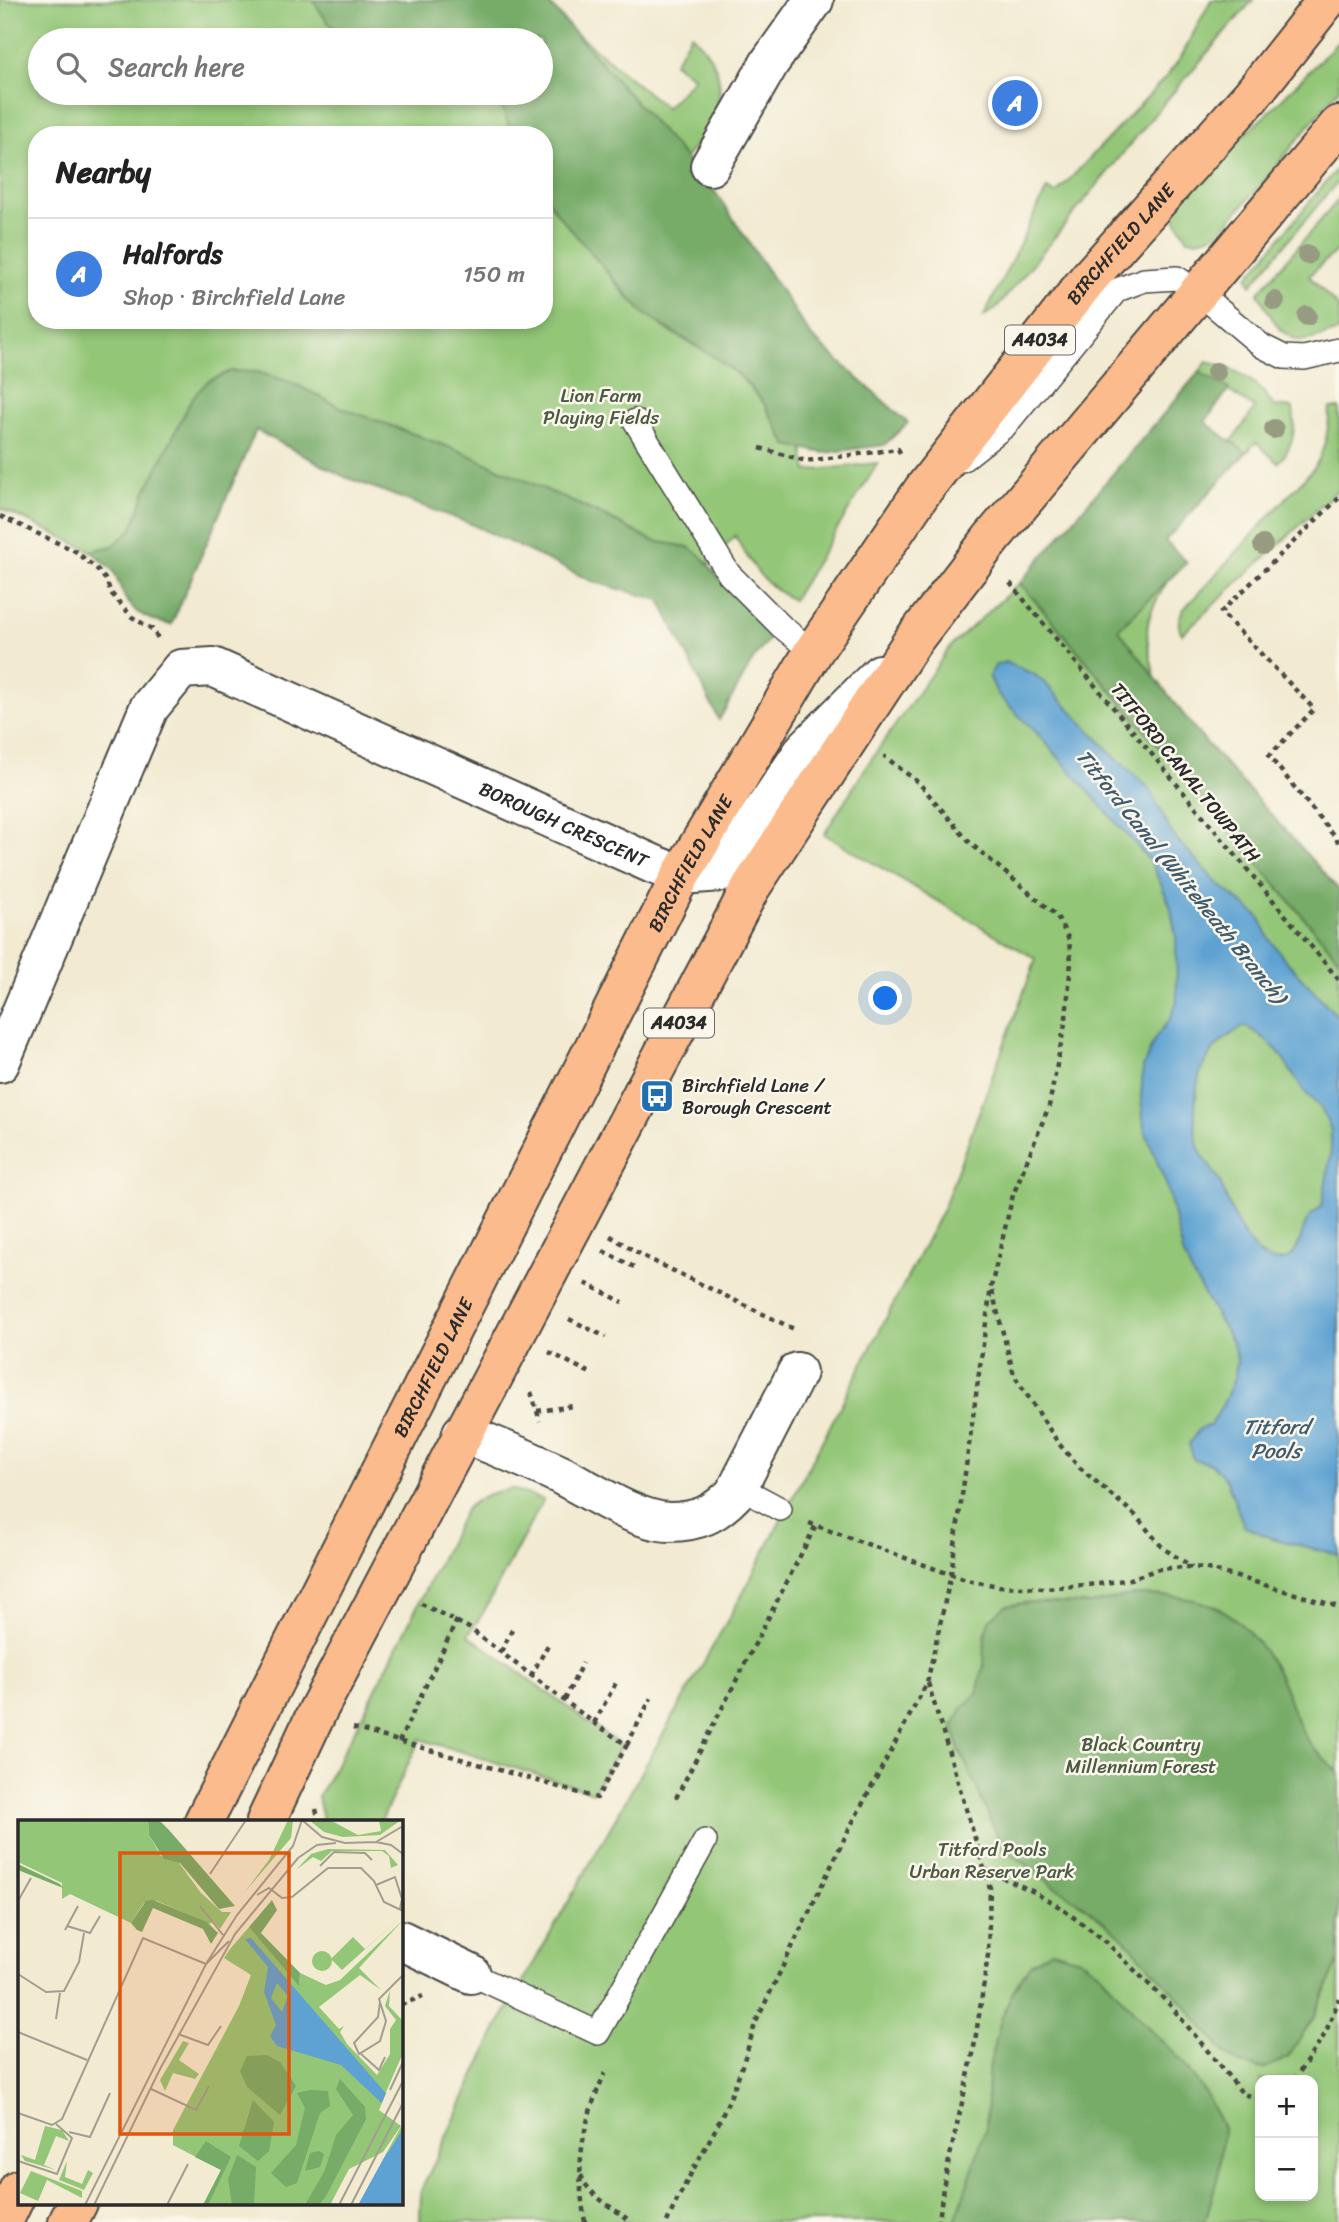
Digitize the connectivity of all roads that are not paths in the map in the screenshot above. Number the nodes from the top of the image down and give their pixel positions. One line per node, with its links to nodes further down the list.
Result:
1 (814, 0): 4 (street)
2 (1327, 0): 8 (main road, BIRCHFIELD LANE / A4034)
3 (1339, 125): 5 (main road, A4034)
4 (710, 166)
5 (1199, 293): 6 (lane); 8 (lane); 9 (main road, A4034)
6 (1339, 350)
7 (635, 421): 10 (lane)
8 (923, 490): 10 (main road, BIRCHFIELD LANE / A4034)
9 (912, 642): 11 (street, BOROUGH CRESCENT); 14 (main road, A4034)
10 (813, 652): 11 (main road, BIRCHFIELD LANE / A4034)
11 (681, 875): 12 (street, BOROUGH CRESCENT); 17 (main road, BIRCHFIELD LANE / A4034)
12 (0, 1063)
13 (797, 1372): 15 (street)
14 (462, 1433): 15 (street); 18 (main road, A4034)
15 (738, 1487): 16 (lane)
16 (780, 1509)
17 (205, 1820)
18 (266, 1820)
19 (705, 1841): 21 (lane)
20 (402, 1940): 21 (street)
21 (471, 1974)
22 (18, 2191): 24 (main road)
23 (77, 2204): 25 (main road)
24 (3, 2222)
25 (68, 2222)

